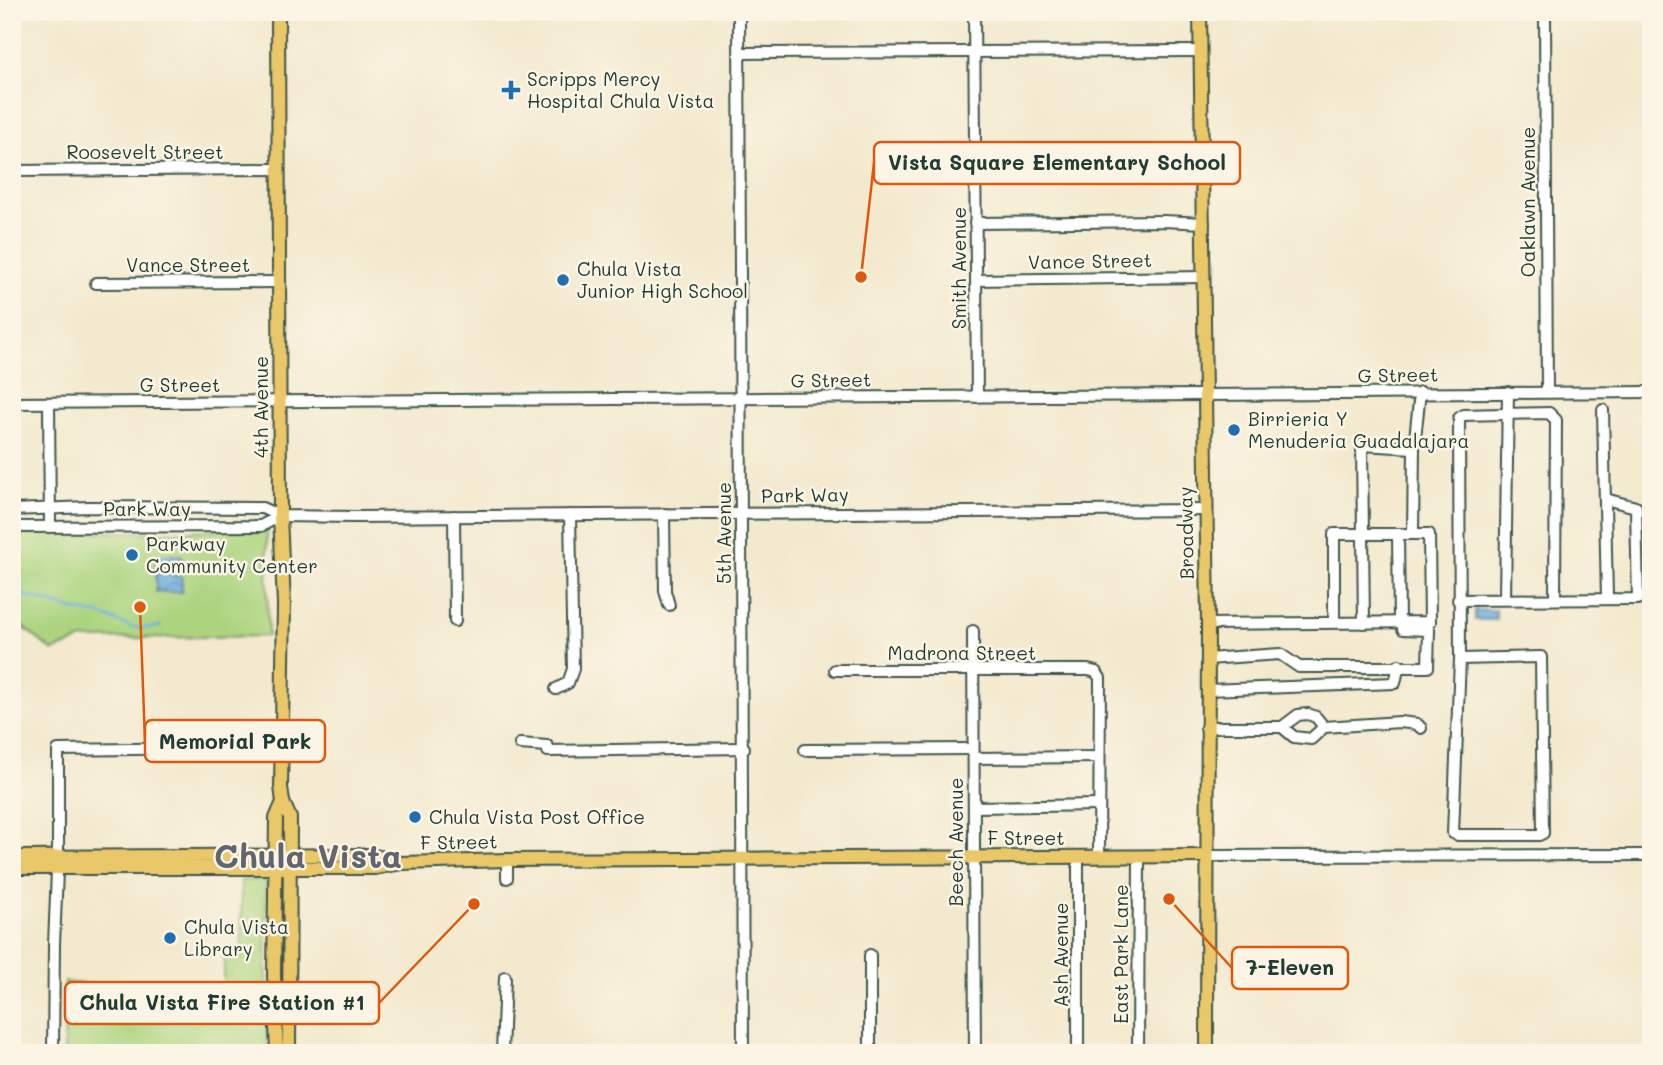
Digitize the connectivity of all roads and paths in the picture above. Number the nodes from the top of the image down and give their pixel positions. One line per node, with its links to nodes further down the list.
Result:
1 (278, 12): 11 (main road, 4th Avenue)
2 (739, 12): 8 (street, 5th Avenue)
3 (974, 12): 7 (street, Smith Avenue)
4 (1200, 12): 6 (main road, Broadway)
5 (1545, 12): 22 (street, Oaklawn Avenue)
6 (1201, 51): 7 (street); 9 (main road, Broadway)
7 (974, 52): 8 (street); 10 (street, Smith Avenue)
8 (740, 53): 23 (street, 5th Avenue)
9 (1203, 164): 10 (street); 14 (main road, Broadway)
10 (976, 165): 13 (street, Smith Avenue)
11 (277, 169): 12 (street, Roosevelt Street); 17 (main road, 4th Avenue)
12 (12, 171)
13 (975, 223): 14 (street); 16 (street, Smith Avenue)
14 (1204, 223): 15 (main road, Broadway)
15 (1204, 277): 16 (street, Vance Street); 24 (main road, Broadway)
16 (976, 280): 25 (street, Smith Avenue)
17 (280, 282): 18 (street, Vance Street); 26 (main road, 4th Avenue)
18 (96, 284)
19 (1651, 391): 22 (street, G Street)
20 (1420, 392): 21 (street, G Street); 24 (street, G Street); 31 (street)
21 (1508, 392): 22 (street, G Street); 30 (street)
22 (1547, 392)
23 (742, 393): 25 (street, G Street); 26 (street, G Street); 37 (street, 5th Avenue)
24 (1205, 395): 25 (street, G Street); 36 (main road, Broadway)
25 (977, 397)
26 (281, 401): 28 (street, G Street); 40 (main road, 4th Avenue)
27 (12, 403): 28 (street, G Street)
28 (49, 403): 34 (street)
29 (1603, 410): 32 (street)
30 (1508, 414): 48 (street); 49 (street); 51 (street)
31 (1414, 448): 45 (street); 46 (street)
32 (1605, 499): 50 (street); 50 (street)
33 (166, 508): 34 (street, Park Way); 40 (street, Park Way); 42 (street)
34 (49, 509): 35 (street, Park Way); 44 (street)
35 (12, 510)
36 (1205, 510): 37 (street, Park Way); 57 (main road, Broadway)
37 (741, 513): 38 (street, Park Way); 72 (street, 5th Avenue)
38 (664, 514): 39 (street, Park Way); 52 (street)
39 (570, 515): 41 (street, Park Way); 64 (street)
40 (280, 516): 41 (street, Park Way); 42 (street, Park Way); 71 (main road, 4th Avenue)
41 (454, 516): 53 (street)
42 (165, 526): 44 (street, Park Way)
43 (12, 527): 44 (street, Park Way)
44 (50, 527)
45 (1362, 534): 47 (street); 54 (street); 56 (street)
46 (1413, 534): 47 (street); 55 (street)
47 (1398, 535): 55 (street)
48 (1505, 598): 49 (street); 51 (street)
49 (1555, 598): 50 (street)
50 (1607, 598)
51 (1458, 600): 60 (street)
52 (669, 605)
53 (455, 621)
54 (1334, 622): 56 (street); 57 (street)
55 (1399, 622): 56 (street)
56 (1364, 623)
57 (1207, 628): 59 (main road, Broadway); 61 (street)
58 (973, 631): 63 (street, Beech Avenue)
59 (1207, 659): 61 (street); 65 (main road, Broadway)
60 (1460, 659): 60 (street)
61 (1399, 665): 65 (street)
62 (835, 670): 63 (street, Madrona Street)
63 (972, 671): 74 (street, Beech Avenue); 75 (street, Madrona Street)
64 (556, 689)
65 (1207, 690): 66 (main road, Broadway)
66 (1206, 727): 67 (street); 82 (main road, Broadway)
67 (1282, 727): 68 (street); 68 (street)
68 (1324, 727): 69 (street)
69 (1421, 728)
70 (520, 744): 72 (street)
71 (281, 747): 76 (main road, 4th Avenue); 90 (street)
72 (744, 748): 86 (street, 5th Avenue)
73 (805, 750): 74 (street)
74 (973, 754): 75 (street); 78 (street, Beech Avenue)
75 (1098, 757): 77 (street)
76 (284, 802): 88 (main road, 4th Avenue); 89 (main road, 4th Avenue)
77 (1098, 805): 78 (street); 80 (street)
78 (974, 807): 84 (street, Beech Avenue)
79 (1651, 855): 82 (street, F Street)
80 (1098, 856): 81 (main road, F Street); 85 (main road, F Street)
81 (1139, 856): 82 (main road, F Street); 103 (street, East Park Lane)
82 (1207, 856): 104 (main road, Broadway)
83 (12, 857): 90 (main road, F Street)
84 (974, 857): 85 (main road, F Street); 86 (main road, F Street); 101 (street, Beech Avenue)
85 (1079, 857): 102 (street, Ash Avenue)
86 (743, 859): 87 (main road, F Street); 99 (street, 5th Avenue)
87 (507, 860): 89 (main road, F Street); 92 (street)
88 (276, 861): 89 (main road, F Street); 90 (main road, F Street); 96 (main road, 4th Avenue)
89 (290, 861): 97 (main road, 4th Avenue)
90 (57, 862): 91 (main road, F Street); 95 (street)
91 (12, 868)
92 (507, 878)
93 (870, 955): 100 (street)
94 (505, 976): 98 (street)
95 (53, 1053)
96 (277, 1053)
97 (289, 1053)
98 (502, 1053)
99 (743, 1053)
100 (870, 1053)
101 (975, 1053)
102 (1078, 1053)
103 (1138, 1053)
104 (1208, 1053)

